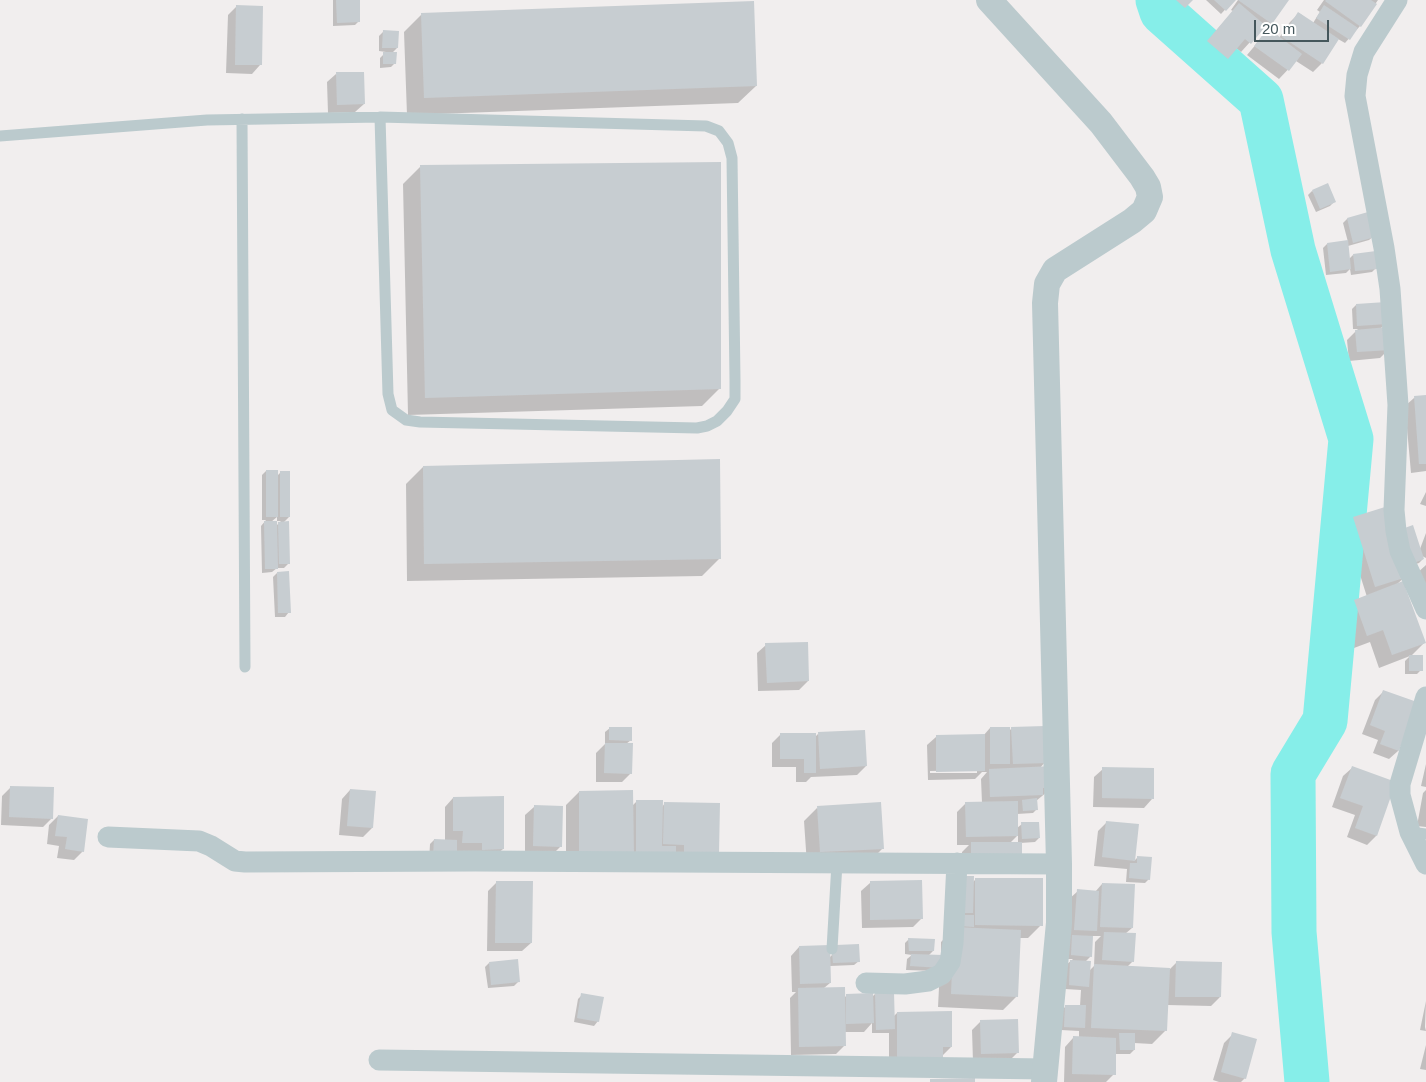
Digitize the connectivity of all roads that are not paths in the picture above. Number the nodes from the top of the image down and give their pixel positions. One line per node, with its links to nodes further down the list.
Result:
1 (989, 0): 13 (street)
2 (1397, 0): 6 (street)
3 (380, 117): 3 (lane); 4 (lane)
4 (242, 119): 5 (lane); 7 (lane)
5 (0, 136)
6 (1426, 610)
7 (245, 667)
8 (1426, 698): 9 (street)
9 (1418, 833): 14 (street)
10 (108, 837): 11 (street)
11 (837, 863): 12 (street); 15 (lane)
12 (957, 863): 13 (street); 16 (street)
13 (1059, 864): 18 (street)
14 (1426, 864)
15 (832, 949)
16 (866, 983)
17 (379, 1060): 18 (street)
18 (1047, 1079)

